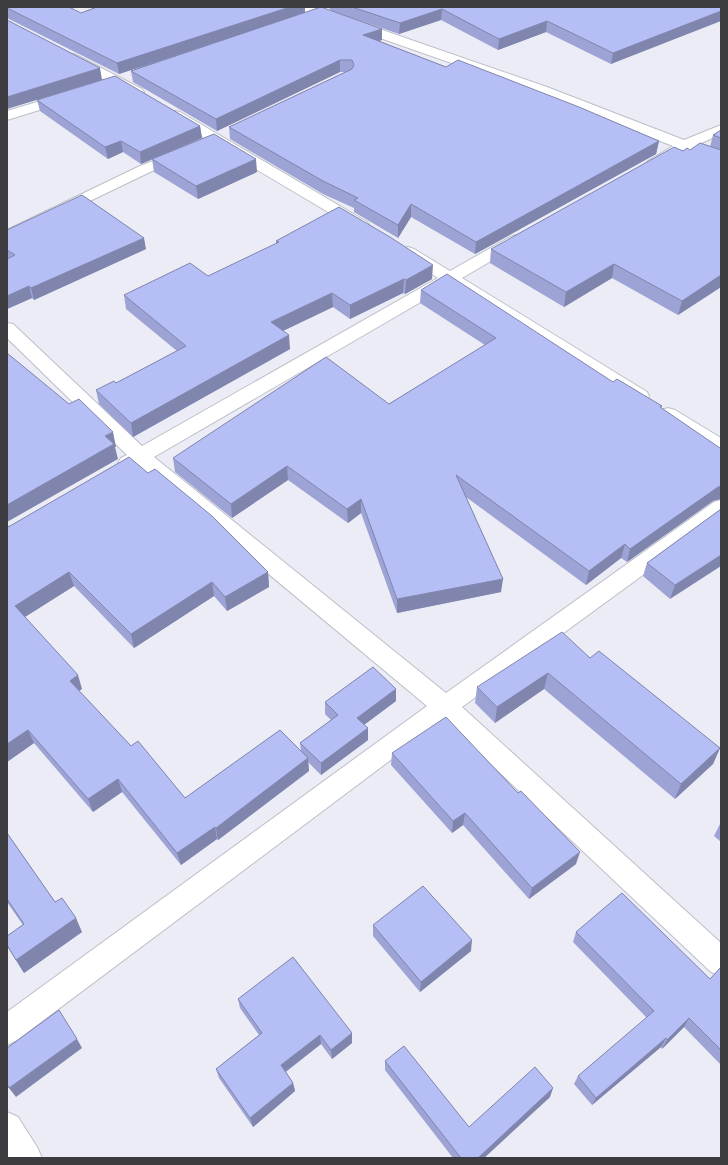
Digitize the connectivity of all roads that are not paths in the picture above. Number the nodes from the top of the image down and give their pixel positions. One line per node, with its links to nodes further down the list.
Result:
1 (304, 7): 3 (street)
2 (340, 7): 3 (street)
3 (320, 13): 4 (street); 10 (street)
4 (298, 21)
5 (62, 52): 9 (street)
6 (81, 92): 7 (street)
7 (7, 116)
8 (721, 129): 10 (street)
9 (211, 141): 14 (street); 15 (street)
10 (684, 146): 11 (street); 12 (street)
11 (721, 160)
12 (636, 173)
13 (533, 231): 17 (street)
14 (374, 233)
15 (7, 236)
16 (395, 245): 17 (street)
17 (450, 277): 19 (street); 20 (street)
18 (7, 328): 20 (street)
19 (721, 447)
20 (140, 456): 21 (street); 23 (street)
21 (113, 471)
22 (721, 507): 23 (street)
23 (445, 706): 24 (street); 25 (street)
24 (721, 962)
25 (7, 1030)
26 (7, 1128): 27 (street)
27 (26, 1158)

